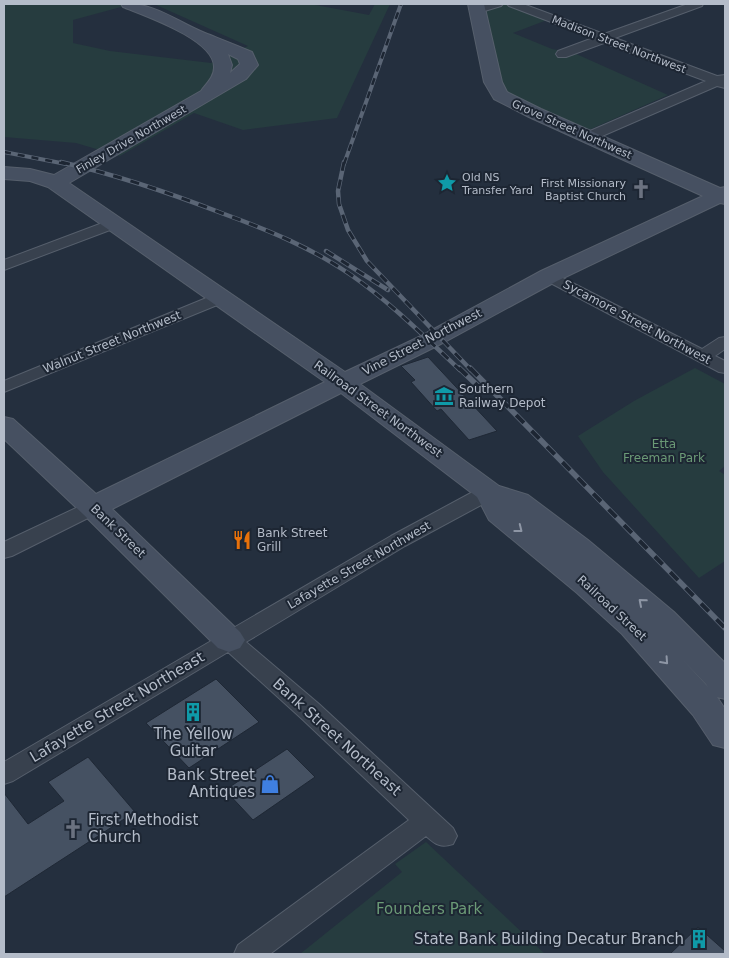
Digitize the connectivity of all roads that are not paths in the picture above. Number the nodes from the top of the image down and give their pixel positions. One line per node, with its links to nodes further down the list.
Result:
1 (129, 4): 6 (street, Finley Drive Northwest)
2 (497, 4): 5 (street)
3 (513, 4): 7 (street, Madison Street Northwest)
4 (698, 4): 7 (street)
5 (477, 7): 11 (street, Grove Street Northwest)
6 (193, 33): 10 (street, Finley Drive Northwest); 10 (street, Finley Drive Northwest)
7 (606, 38): 8 (street); 9 (street, Madison Street Northwest)
8 (562, 54)
9 (723, 81): 11 (street)
10 (207, 95): 13 (street, Finley Drive Northwest)
11 (588, 137): 14 (street, Grove Street Northwest)
12 (4, 173): 13 (street, Railroad Street Northwest)
13 (56, 183): 15 (street, Railroad Street Northwest)
14 (723, 195): 17 (street, Vine Street Northwest)
15 (113, 224): 16 (street); 18 (street, Railroad Street Northwest)
16 (4, 265)
17 (549, 276): 20 (street, Sycamore Street Northwest); 22 (street, Vine Street Northwest)
18 (221, 297): 22 (street, Railroad Street Northwest); 23 (street, Walnut Street Northwest)
19 (725, 342): 20 (street)
20 (702, 356): 21 (street, Sycamore Street Northwest)
21 (725, 368)
22 (342, 382): 25 (street, Railroad Street Northwest); 26 (street, Vine Street Northwest)
23 (4, 387)
24 (4, 425): 26 (street, Bank Street)
25 (489, 492): 28 (street, Lafayette Street Northwest); 29 (street, Railroad Street Northwest, one-way to 25); 30 (street, Railroad Street, one-way to 30)
26 (93, 507): 27 (street); 28 (street, Bank Street)
27 (4, 551)
28 (229, 640): 31 (street, Lafayette Street Northeast); 32 (street, Bank Street Northeast)
29 (725, 687)
30 (725, 735)
31 (4, 774)
32 (248, 954)

